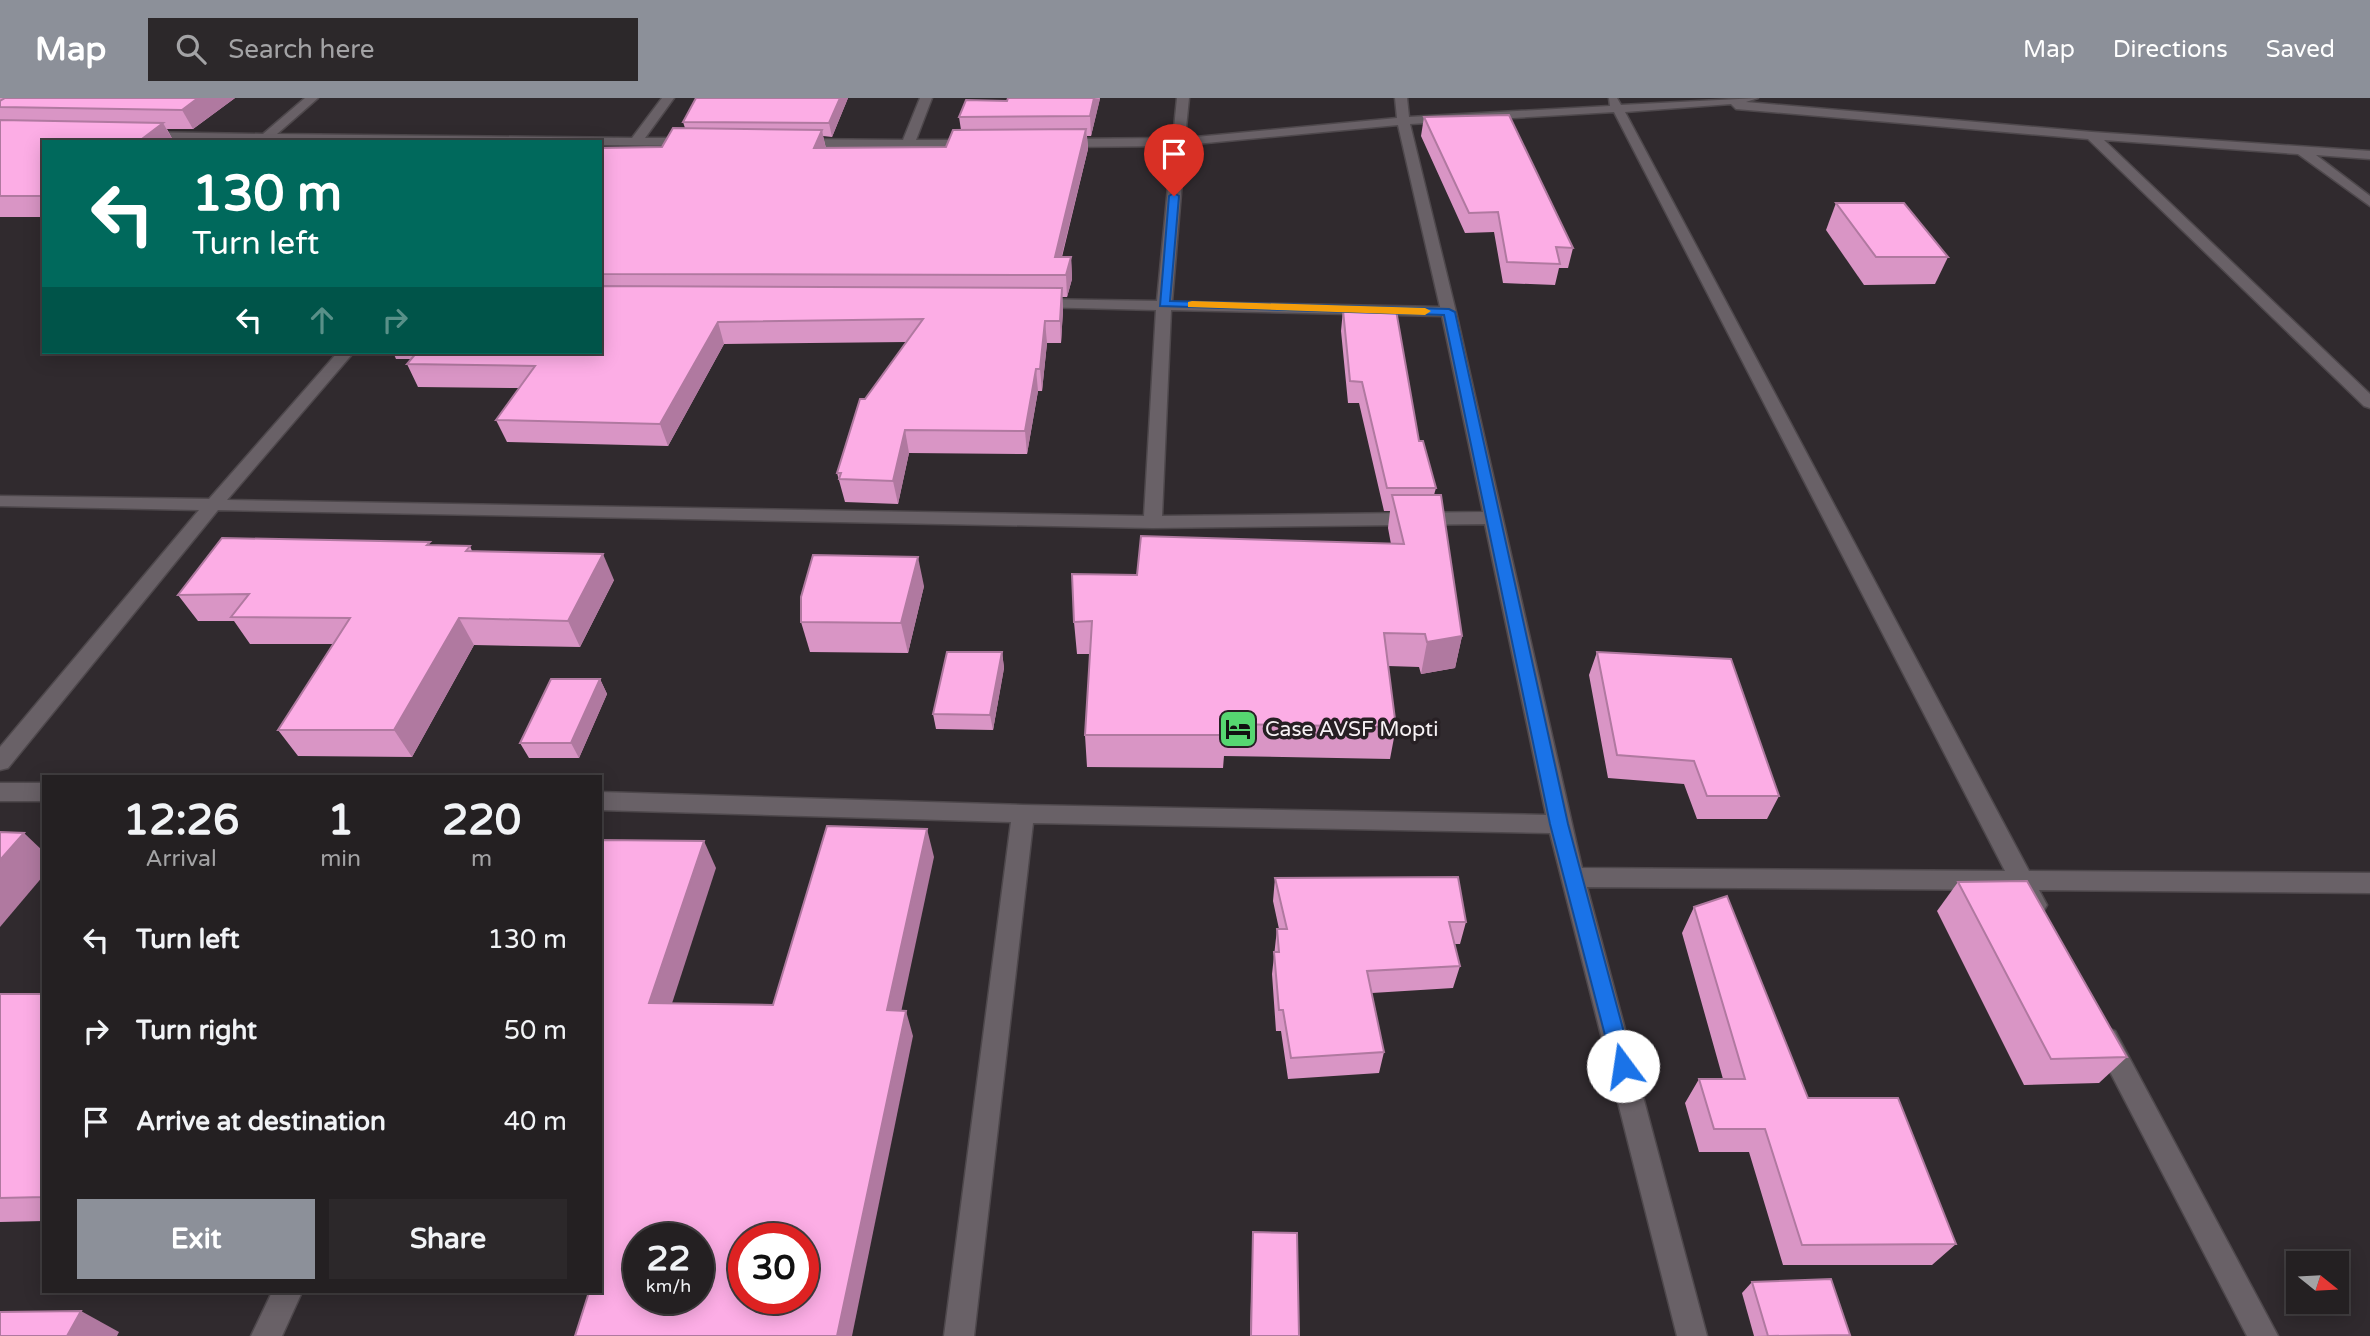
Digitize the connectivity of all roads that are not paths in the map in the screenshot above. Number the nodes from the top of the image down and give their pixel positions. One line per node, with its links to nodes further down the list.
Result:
1 (312, 98): 12 (street)
2 (668, 98): 15 (street)
3 (926, 98): 20 (street)
4 (1183, 98): 17 (street)
5 (1401, 98): 9 (street)
6 (1752, 98): 8 (street)
7 (1614, 103): 8 (street); 9 (street); 41 (street)
8 (1716, 103): 11 (street)
9 (1403, 121): 17 (street); 27 (street)
10 (125, 135): 12 (street)
11 (2092, 135): 22 (street); 29 (street)
12 (265, 138): 13 (street)
13 (439, 140)
14 (602, 141): 15 (street)
15 (636, 141): 16 (street)
16 (704, 142)
17 (1179, 142): 19 (street); 26 (street)
18 (786, 143): 20 (street)
19 (1044, 143)
20 (908, 144): 21 (street)
21 (989, 144)
22 (2301, 150): 23 (street); 24 (street)
23 (2370, 155)
24 (2370, 202)
25 (1027, 303): 26 (street)
26 (1164, 304): 27 (street); 33 (street)
27 (1449, 312): 32 (street)
28 (344, 354): 31 (street)
29 (2370, 403)
30 (0, 501): 31 (street)
31 (215, 503): 33 (street); 34 (street)
32 (1492, 518): 33 (street); 39 (street)
33 (1153, 522)
34 (0, 762)
35 (0, 792): 36 (street)
36 (42, 792)
37 (602, 801): 38 (street)
38 (1023, 814): 39 (street); 47 (street)
39 (1559, 824): 40 (street)
40 (1574, 877): 41 (street); 48 (street)
41 (2022, 880): 42 (street); 43 (street)
42 (2370, 883)
43 (2042, 917)
44 (2094, 1016): 49 (street)
45 (287, 1293): 46 (street)
46 (266, 1336)
47 (959, 1336)
48 (1692, 1336)
49 (2263, 1336)

